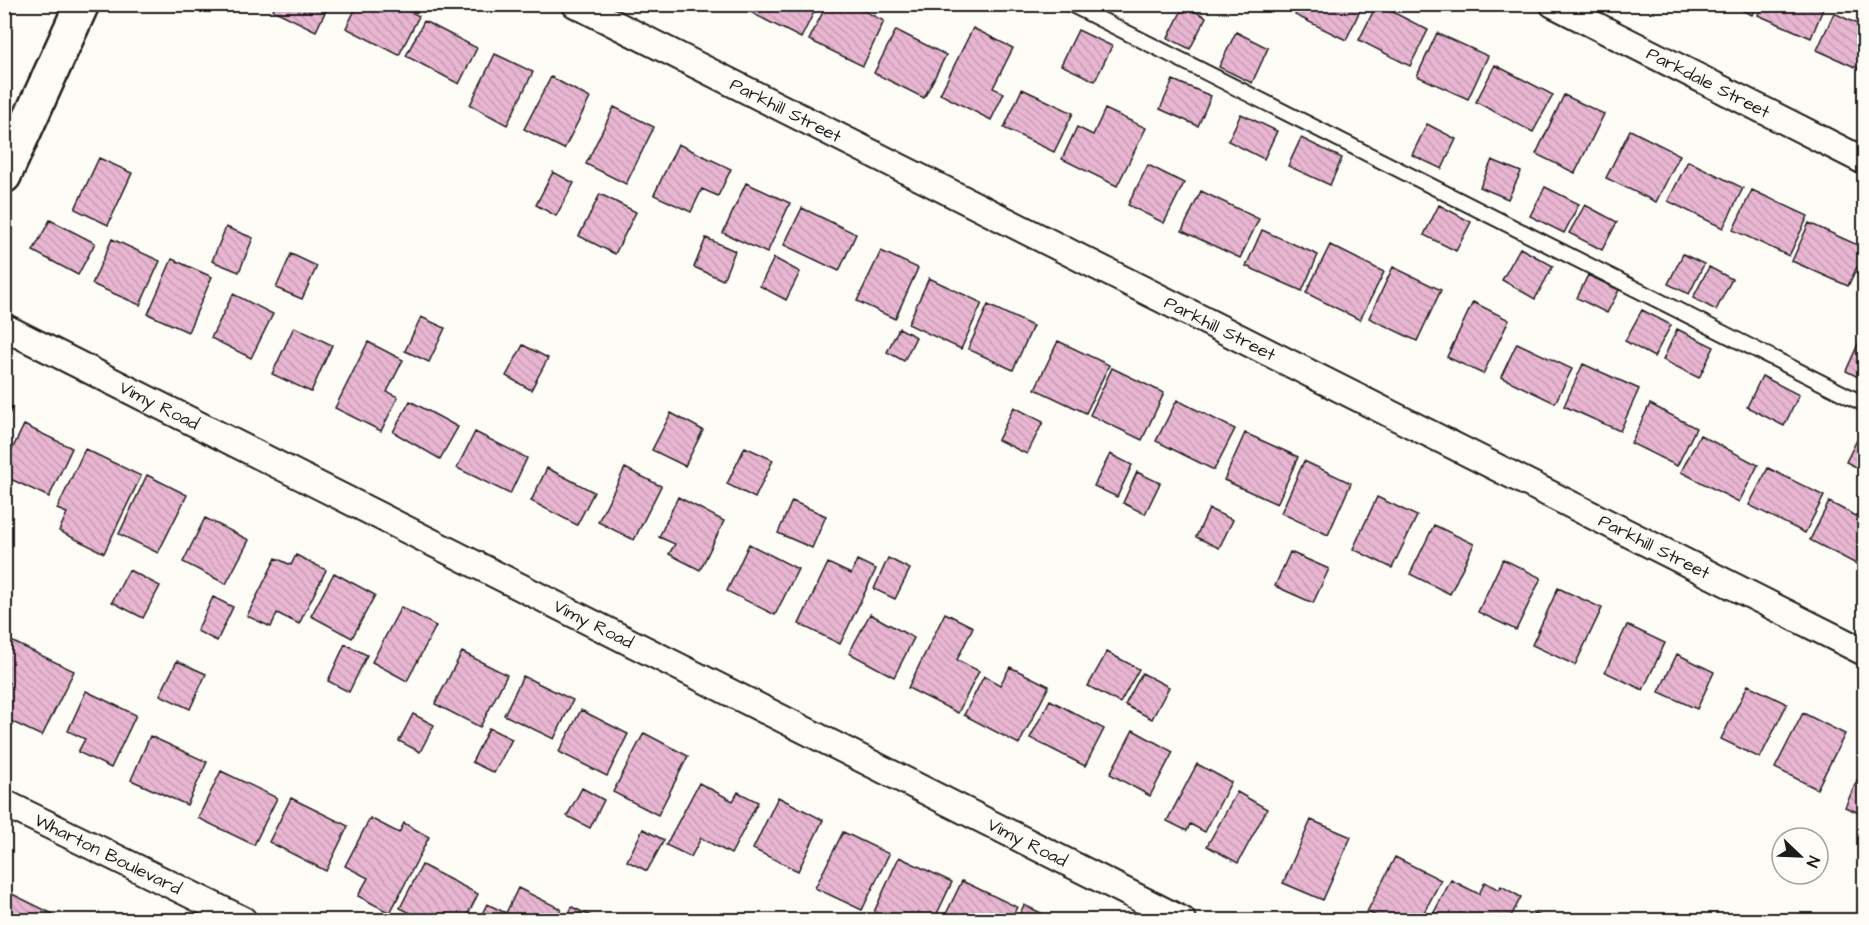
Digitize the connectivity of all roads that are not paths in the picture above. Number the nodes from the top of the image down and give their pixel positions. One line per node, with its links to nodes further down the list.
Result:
1 (82, 4): 6 (street)
2 (575, 4): 9 (street, Parkhill Street)
3 (1070, 4): 8 (lane)
4 (1553, 4): 5 (street, Parkdale Street)
5 (1864, 161)
6 (4, 176)
7 (4, 327): 12 (street, Vimy Road)
8 (1864, 404)
9 (1864, 652)
10 (4, 802): 11 (street, Wharton Boulevard)
11 (243, 921)
12 (1182, 921)

